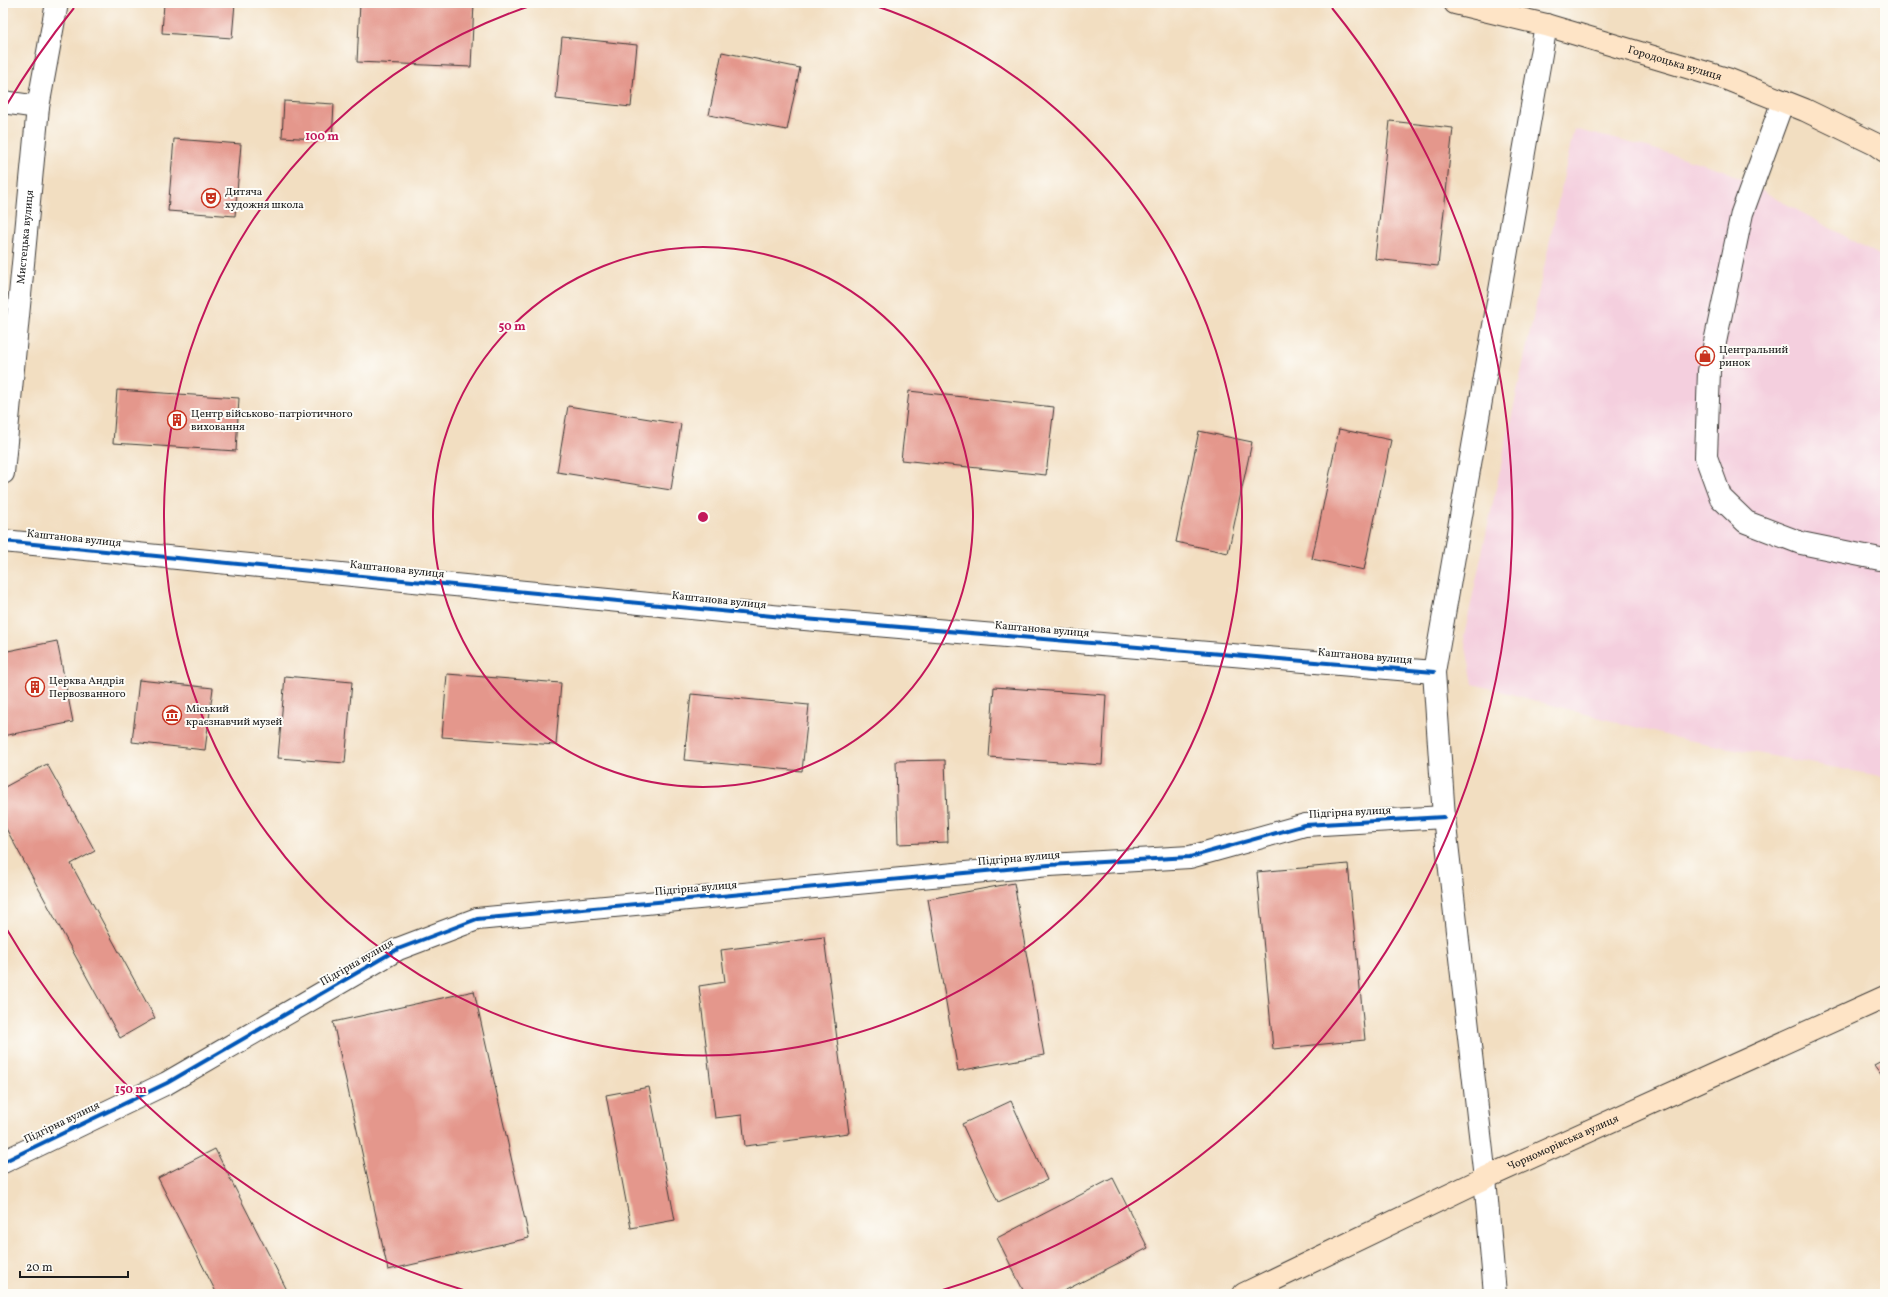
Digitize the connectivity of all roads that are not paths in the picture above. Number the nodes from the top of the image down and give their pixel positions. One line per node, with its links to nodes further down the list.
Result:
1 (58, 3): 6 (street, Мистецька вулиця)
2 (1455, 3): 3 (street, Городоцька вулиця)
3 (1546, 25): 4 (street, Городоцька вулиця); 11 (street)
4 (1783, 101): 7 (street, Городоцька вулиця); 10 (street)
5 (3, 102): 6 (street)
6 (38, 107): 8 (street, Мистецька вулиця)
7 (1885, 151)
8 (3, 473)
9 (3, 541): 11 (street, Каштанова вулиця)
10 (1885, 560)
11 (1434, 672): 12 (street)
12 (1444, 817): 14 (street, Підгірна вулиця); 15 (street)
13 (1885, 997): 15 (street, Чорноморівська вулиця)
14 (3, 1162)
15 (1485, 1178): 16 (street, Чорноморівська вулиця); 17 (street)
16 (1244, 1294)
17 (1495, 1294)

